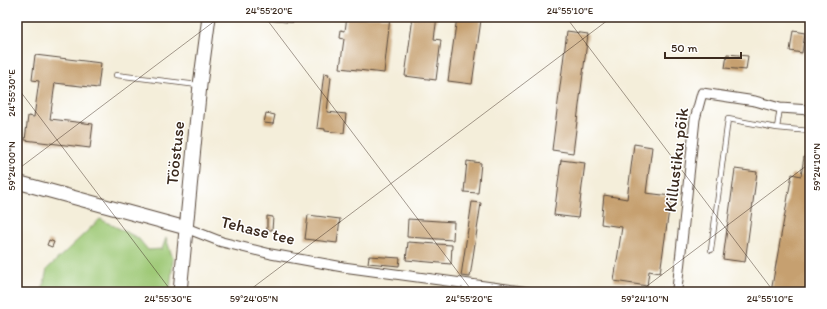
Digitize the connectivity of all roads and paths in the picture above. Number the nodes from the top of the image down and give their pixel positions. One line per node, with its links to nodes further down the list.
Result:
1 (209, 17): 5 (street, Tööstuse)
2 (261, 17): 3 (lane)
3 (292, 20)
4 (116, 75): 5 (lane)
5 (200, 85): 11 (street, Tööstuse)
6 (780, 108): 7 (street, Killustiku põik); 8 (lane); 15 (street, Killustiku põik)
7 (810, 110)
8 (777, 128): 9 (lane); 12 (lane)
9 (810, 131)
10 (17, 182): 11 (street, Tehase tee)
11 (186, 228): 13 (street, Tööstuse); 14 (street, Tehase tee)
12 (711, 250)
13 (180, 292)
14 (529, 292)
15 (676, 292)

